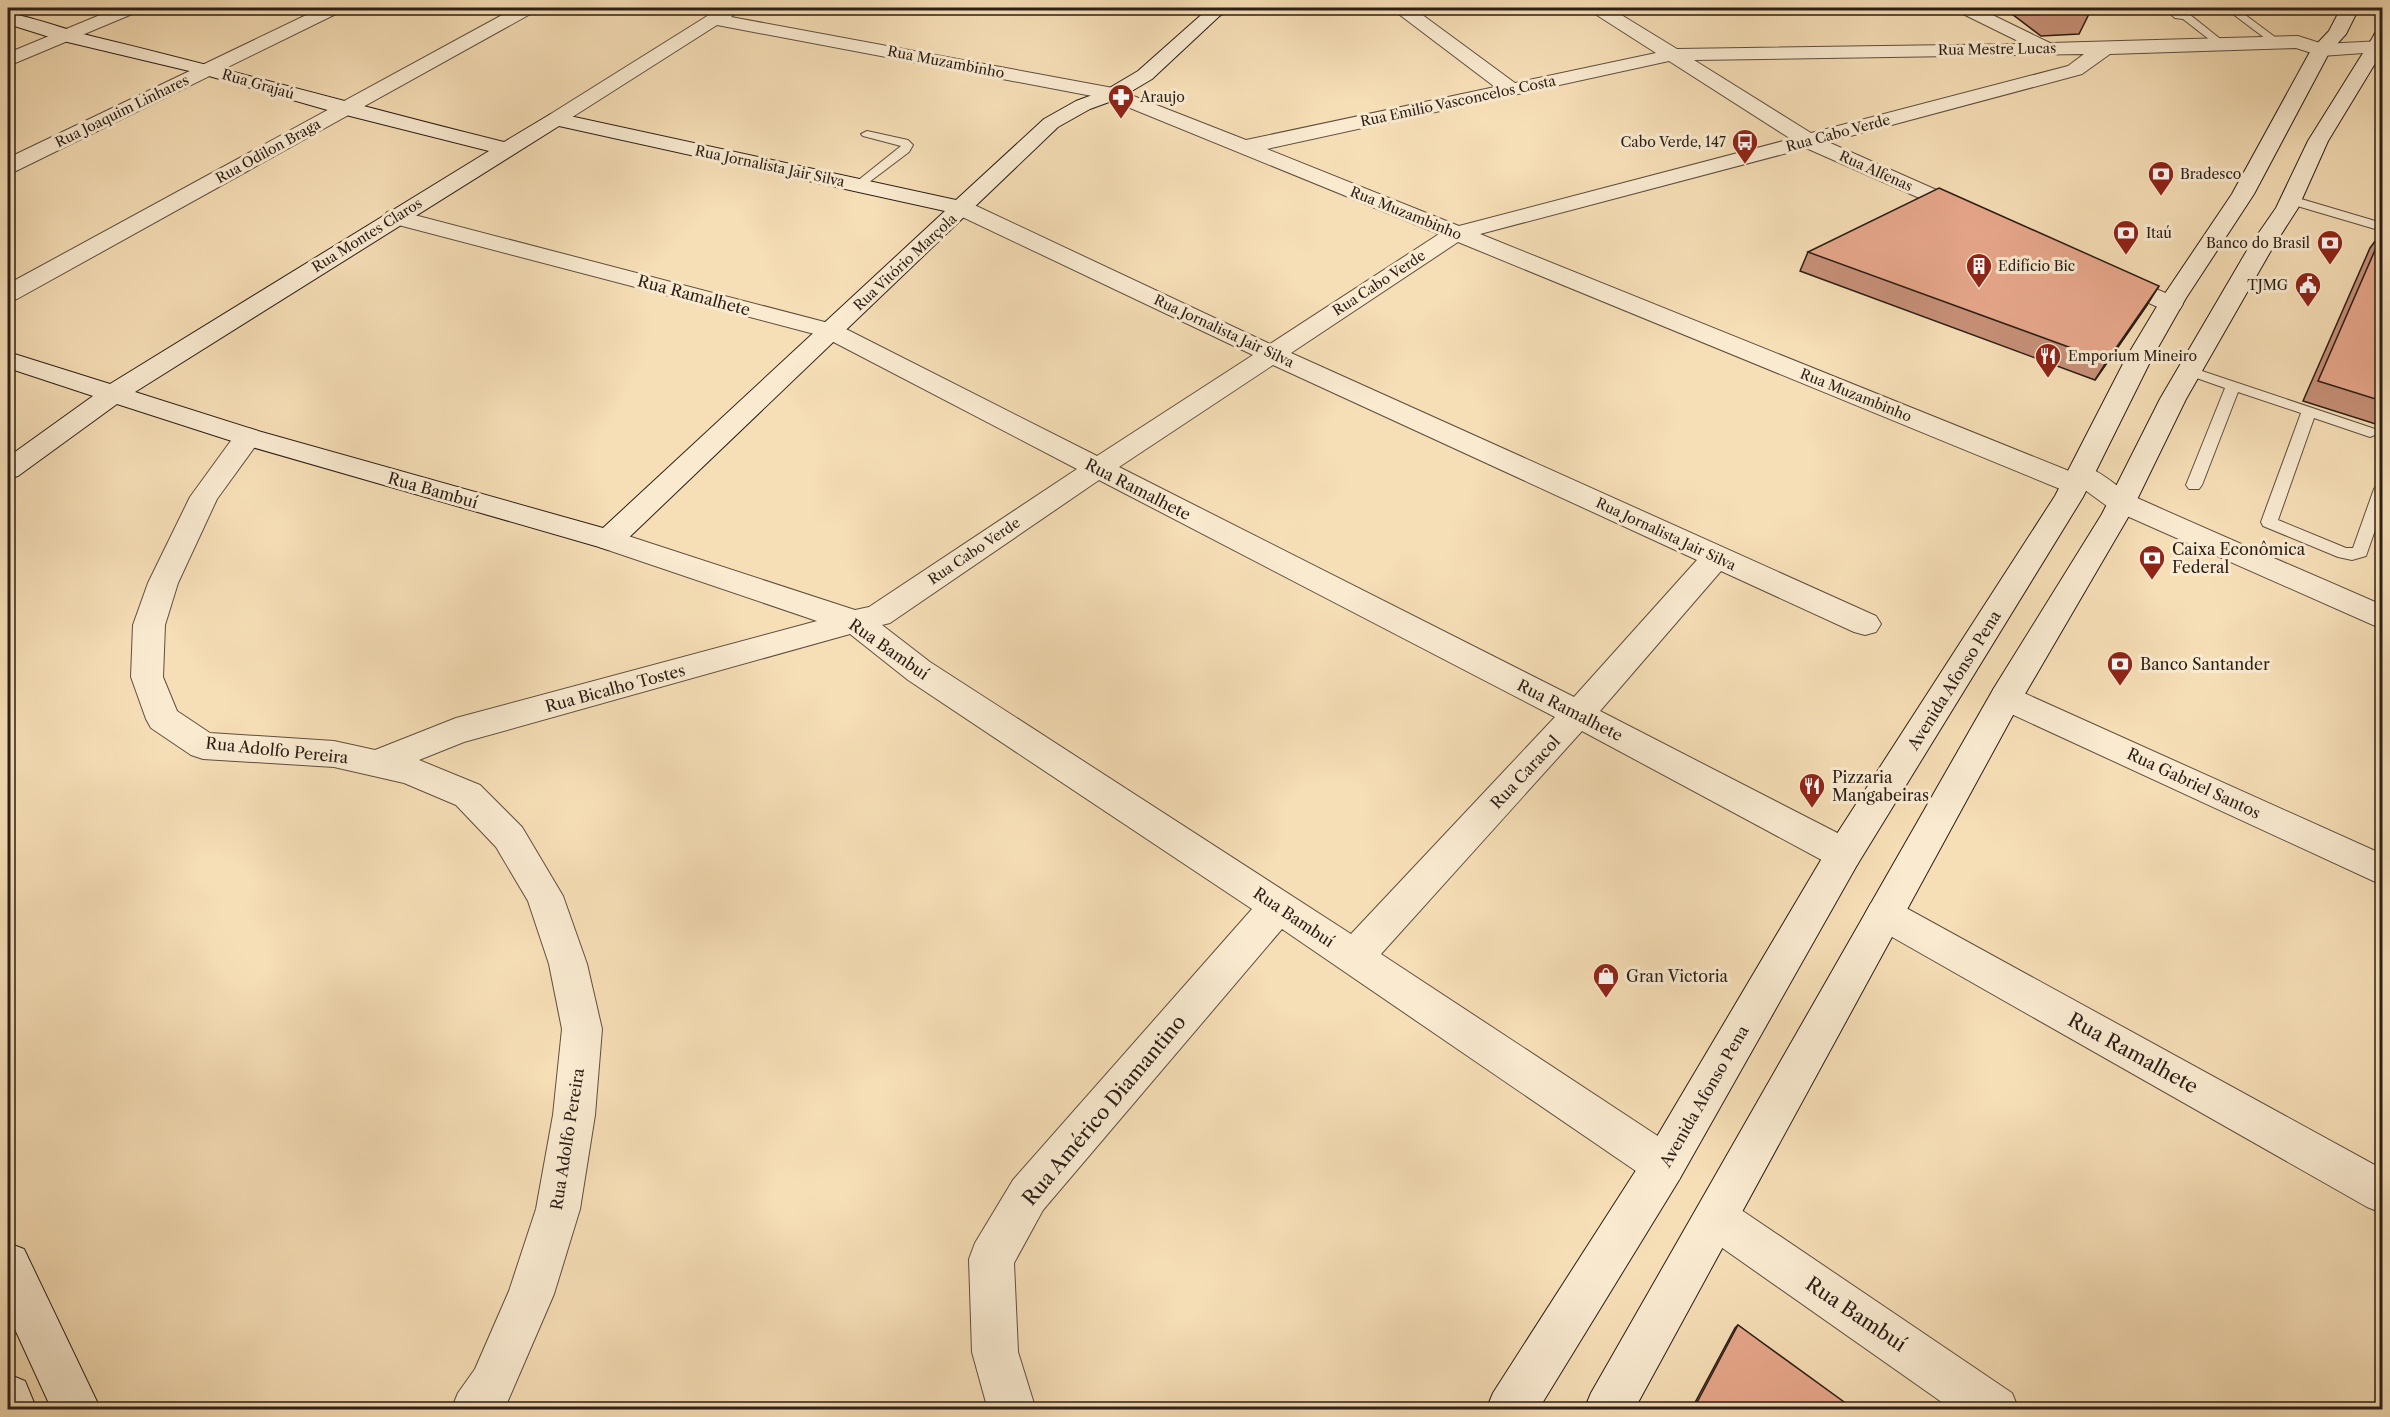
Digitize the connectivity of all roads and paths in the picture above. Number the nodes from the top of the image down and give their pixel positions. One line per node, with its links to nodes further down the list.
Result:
1 (130, 8): 14 (street)
2 (334, 8): 23 (street, Rua Joaquim Linhares)
3 (528, 8): 28 (street, Rua Odilon Braga)
4 (732, 8): 13 (street, Rua Montes Claros)
5 (1212, 8): 27 (street, Rua Vitório Marçola)
6 (1402, 8): 26 (street)
7 (1598, 8): 21 (street, Rua Alfenas)
8 (1965, 8): 18 (street)
9 (2168, 8): 17 (lane)
10 (2230, 8): 16 (lane)
11 (2350, 8): 20 (street, Avenida Afonso Pena)
12 (8, 18): 14 (street, Rua Grajaú)
13 (714, 19): 27 (street, Rua Muzambinho); 29 (street, Rua Montes Claros)
14 (66, 36): 22 (street); 23 (street, Rua Grajaú)
15 (2380, 42): 20 (street, Rua Mestre Lucas); 25 (street)
16 (2278, 43): 17 (street, Rua Mestre Lucas); 20 (street, Rua Mestre Lucas)
17 (2223, 45): 19 (street, Rua Mestre Lucas)
18 (2048, 48): 19 (street, Rua Mestre Lucas); 21 (street, Rua Mestre Lucas); 24 (street)
19 (2105, 48): 24 (street, Rua Cabo Verde)
20 (2321, 50): 25 (street, Rua Mestre Lucas); 36 (street, Avenida Afonso Pena)
21 (1671, 55): 26 (street, Rua Emilio Vasconcelos Costa); 31 (street, Rua Alfenas)
22 (8, 60)
23 (208, 70): 28 (street, Rua Grajaú); 34 (street, Rua Joaquim Linhares)
24 (2074, 70): 31 (street, Rua Cabo Verde)
25 (2374, 72): 37 (street)
26 (1512, 90): 32 (street, Rua Emilio Vasconcelos Costa)
27 (1113, 94): 32 (street, Rua Muzambinho); 38 (street, Rua Vitório Marçola)
28 (345, 109): 33 (street, Rua Grajaú); 44 (street, Rua Odilon Braga)
29 (556, 119): 33 (street, Rua Montes Claros); 35 (street, Rua Jornalista Jair Silva)
30 (867, 134): 35 (lane)
31 (1809, 141): 40 (street, Rua Alfenas); 42 (street, Rua Cabo Verde)
32 (1245, 147): 42 (street, Rua Muzambinho)
33 (508, 149): 39 (street, Rua Montes Claros)
34 (8, 166)
35 (860, 185): 38 (street, Rua Jornalista Jair Silva)
36 (2243, 194): 37 (street); 45 (street, Avenida Afonso Pena)
37 (2289, 204): 41 (lane); 49 (street)
38 (962, 208): 46 (street, Rua Vitório Marçola); 47 (street, Rua Jornalista Jair Silva)
39 (395, 217): 46 (street, Rua Ramalhete); 51 (street, Rua Montes Claros)
40 (1990, 222)
41 (2382, 226)
42 (1455, 234): 47 (street, Rua Cabo Verde); 57 (street, Rua Muzambinho)
43 (2097, 271): 45 (street)
44 (8, 294)
45 (2171, 304): 57 (street, Avenida Afonso Pena)
46 (831, 332): 55 (street, Rua Ramalhete); 61 (street, Rua Vitório Marçola)
47 (1271, 354): 55 (street, Rua Cabo Verde); 62 (street, Rua Jornalista Jair Silva)
48 (8, 360): 51 (street, Rua Bambuí)
49 (2190, 371): 50 (lane); 60 (street)
50 (2233, 386): 52 (lane); 58 (lane)
51 (113, 394): 54 (street, Rua Bambuí); 56 (street, Rua Montes Claros)
52 (2309, 411): 53 (lane); 59 (lane)
53 (2370, 432)
54 (248, 438): 61 (street, Rua Bambuí); 68 (street, Rua Adolfo Pereira)
55 (1098, 468): 64 (street, Rua Cabo Verde); 67 (street, Rua Ramalhete)
56 (8, 470)
57 (2078, 479): 60 (street, Rua Muzambinho); 69 (street, Avenida Afonso Pena)
58 (2194, 485)
59 (2382, 489)
60 (2121, 502): 63 (street, Rua Muzambinho); 66 (street)
61 (609, 540): 64 (street, Rua Bambuí)
62 (1716, 557): 65 (street, Rua Jornalista Jair Silva); 67 (street, Rua Caracol)
63 (2382, 618)
64 (856, 622): 68 (street, Rua Bicalho Tostes); 71 (street, Rua Bambuí)
65 (1865, 624)
66 (2006, 697): 70 (street, Rua Gabriel Santos); 72 (street)
67 (1578, 714): 69 (street, Rua Ramalhete); 73 (street, Rua Caracol)
68 (377, 763): 81 (street, Rua Adolfo Pereira)
69 (1845, 854): 74 (street, Avenida Afonso Pena)
70 (2382, 870)
71 (1278, 906): 73 (street, Rua Bambuí); 82 (street, Rua Américo Diamantino)
72 (1884, 914): 75 (street, Rua Ramalhete); 76 (street)
73 (1354, 957): 74 (street, Rua Bambuí)
74 (1664, 1165): 83 (street, Avenida Afonso Pena)
75 (2382, 1192)
76 (1716, 1218): 84 (street); 85 (street, Rua Bambuí)
77 (8, 1265): 80 (street)
78 (8, 1398): 79 (street)
79 (13, 1410)
80 (77, 1410)
81 (475, 1410)
82 (1012, 1410)
83 (1510, 1410)
84 (1608, 1410)
85 (1995, 1410)

